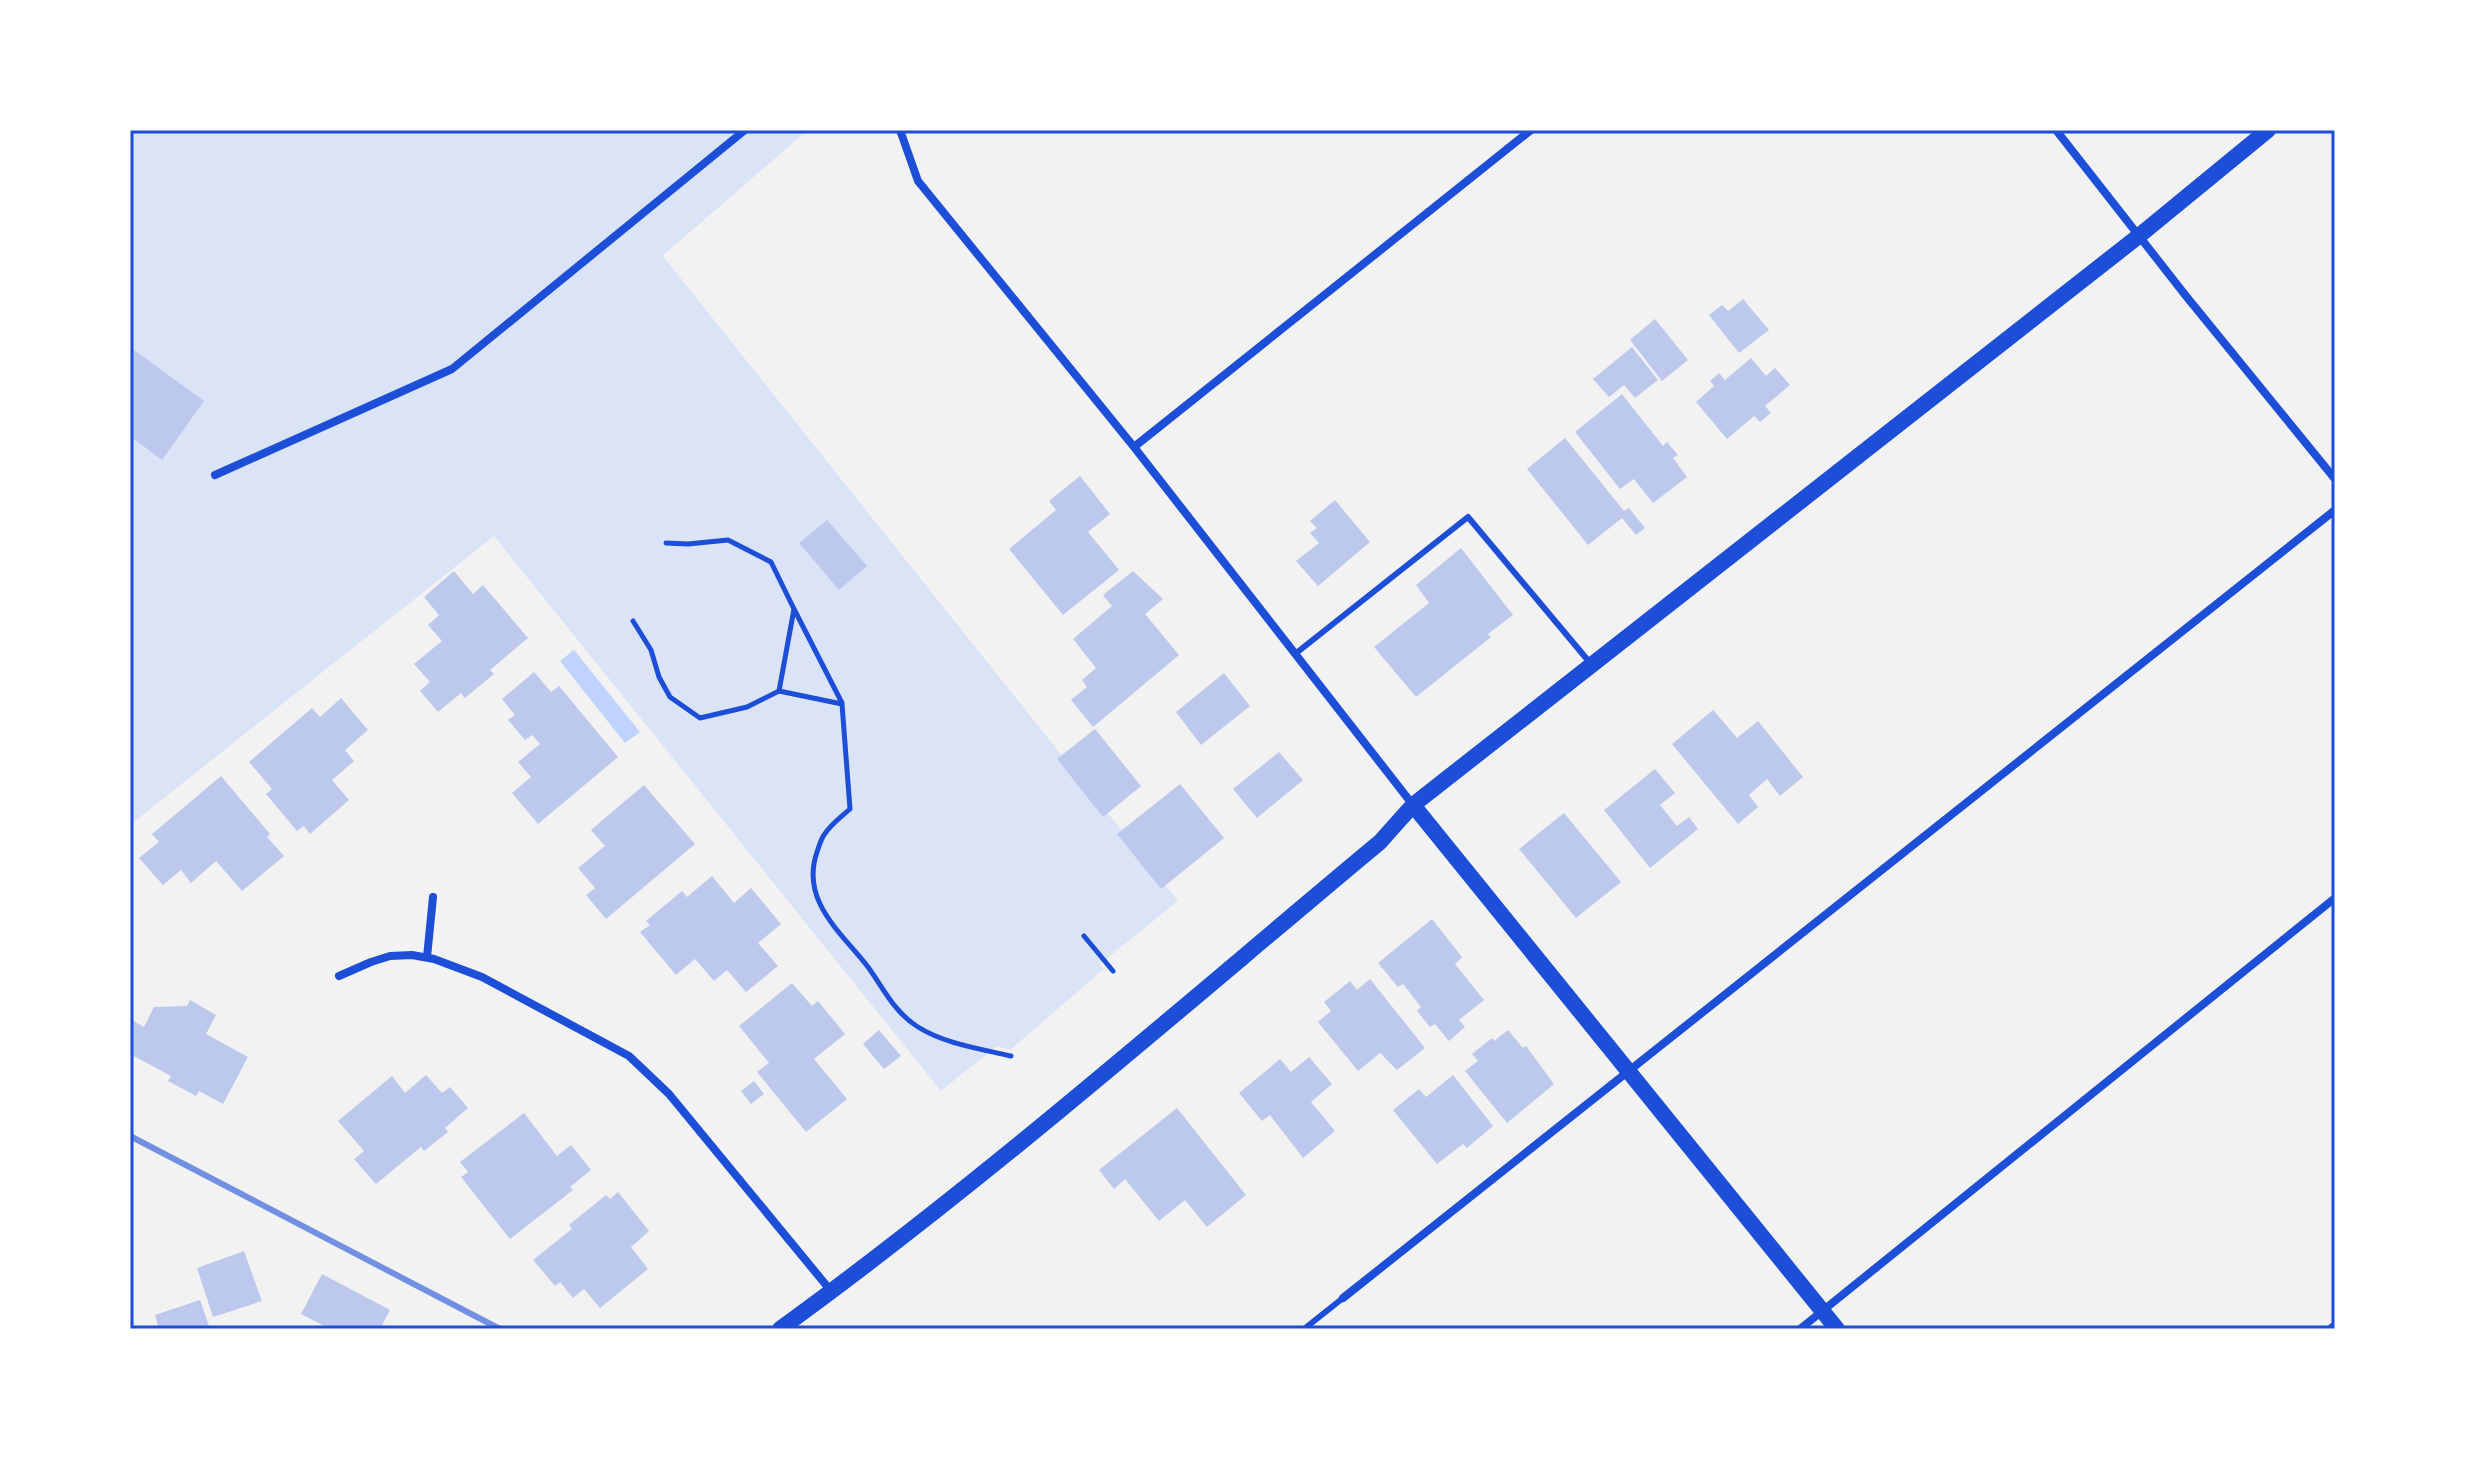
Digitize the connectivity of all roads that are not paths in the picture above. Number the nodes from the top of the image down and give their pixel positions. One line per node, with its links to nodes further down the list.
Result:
1 (745, 130): 8 (street)
2 (900, 130): 7 (street)
3 (1531, 130): 7 (street)
4 (2056, 130): 6 (street)
5 (2268, 130): 6 (main road)
6 (2140, 235): 9 (street); 12 (main road)
7 (1134, 447): 11 (street)
8 (215, 475)
9 (2335, 479)
10 (2335, 510): 18 (street)
11 (1295, 654): 12 (lane); 13 (street)
12 (1592, 665): 13 (main road)
13 (1413, 805): 18 (main road); 19 (main road)
14 (433, 897): 16 (street)
15 (2335, 898): 21 (street)
16 (427, 957): 17 (street); 19 (street)
17 (339, 976)
18 (1627, 1073): 20 (street); 21 (main road)
19 (831, 1292): 22 (main road)
20 (1343, 1298): 23 (lane)
21 (1823, 1311): 24 (street); 25 (main road)
22 (780, 1329)
23 (1304, 1329)
24 (1800, 1329)
25 (1837, 1329)

